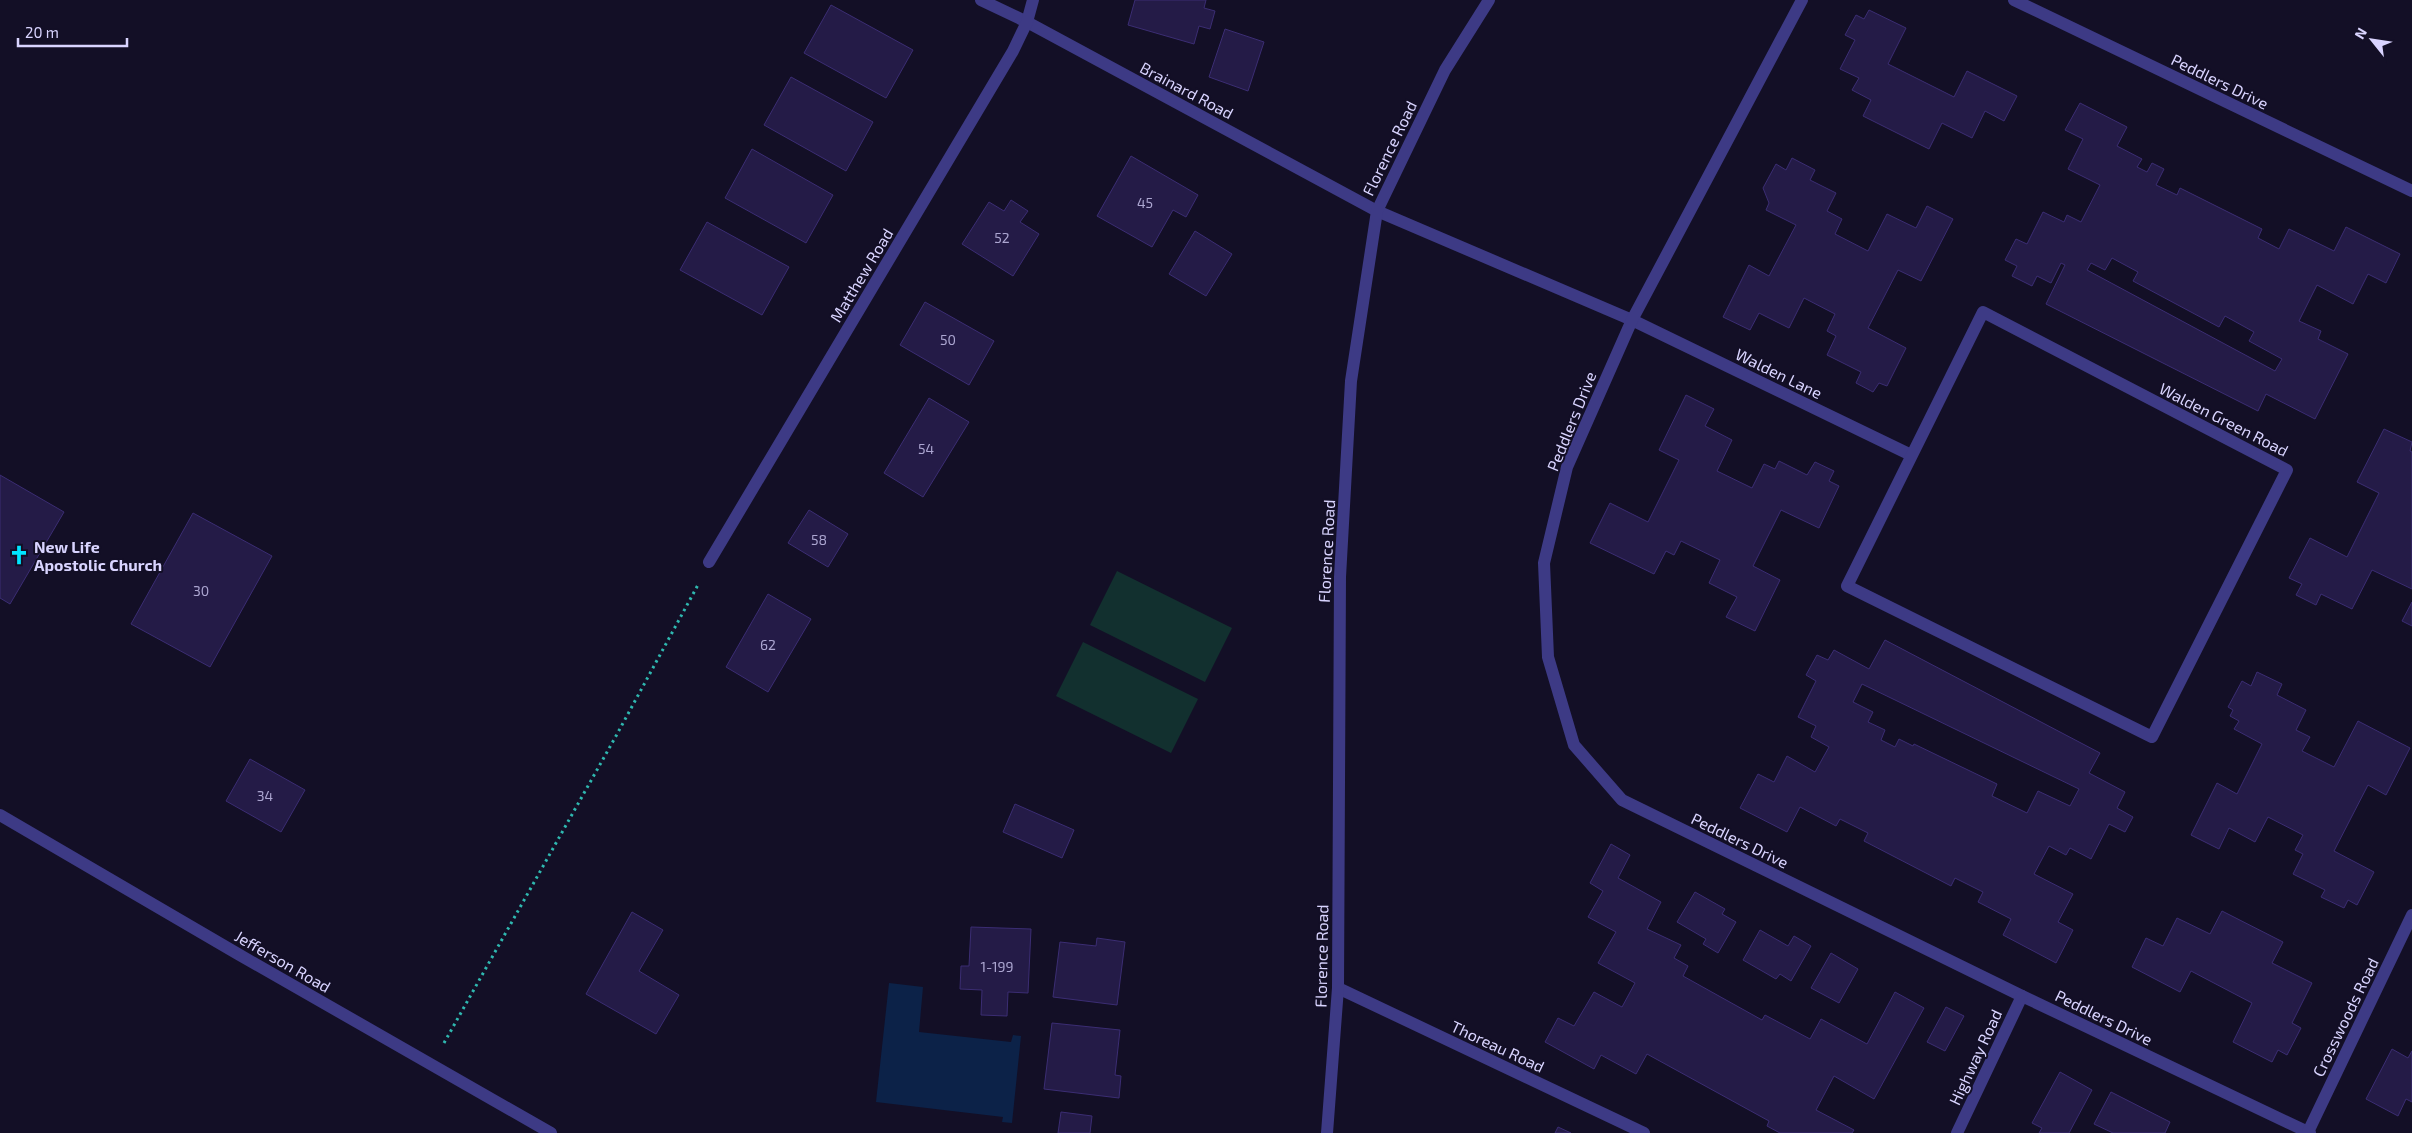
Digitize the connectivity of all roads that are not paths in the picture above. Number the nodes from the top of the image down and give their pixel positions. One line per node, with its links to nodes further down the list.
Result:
1 (981, 0): 6 (street, Brainard Road)
2 (1033, 0): 6 (street, Matthew Road)
3 (1489, 0): 8 (street, Florence Road)
4 (1802, 0): 9 (street, Peddlers Drive)
5 (2014, 0): 7 (street, Peddlers Drive)
6 (1027, 22): 8 (street, Brainard Road); 11 (street, Matthew Road)
7 (2412, 191)
8 (1377, 212): 9 (street); 14 (street, Florence Road)
9 (1632, 320): 10 (street, Walden Lane); 15 (street, Peddlers Drive)
10 (1911, 455): 10 (street, Walden Green Road)
11 (709, 562)
12 (0, 814): 16 (street, Jefferson Road)
13 (2412, 915): 20 (street, Crosswoods Road)
14 (1338, 988): 17 (street, Florence Road); 18 (street, Thoreau Road)
15 (2022, 996): 19 (street, Highway Road); 20 (street, Peddlers Drive)
16 (551, 1133)
17 (1327, 1133)
18 (1644, 1133)
19 (1958, 1133)
20 (2309, 1133)

